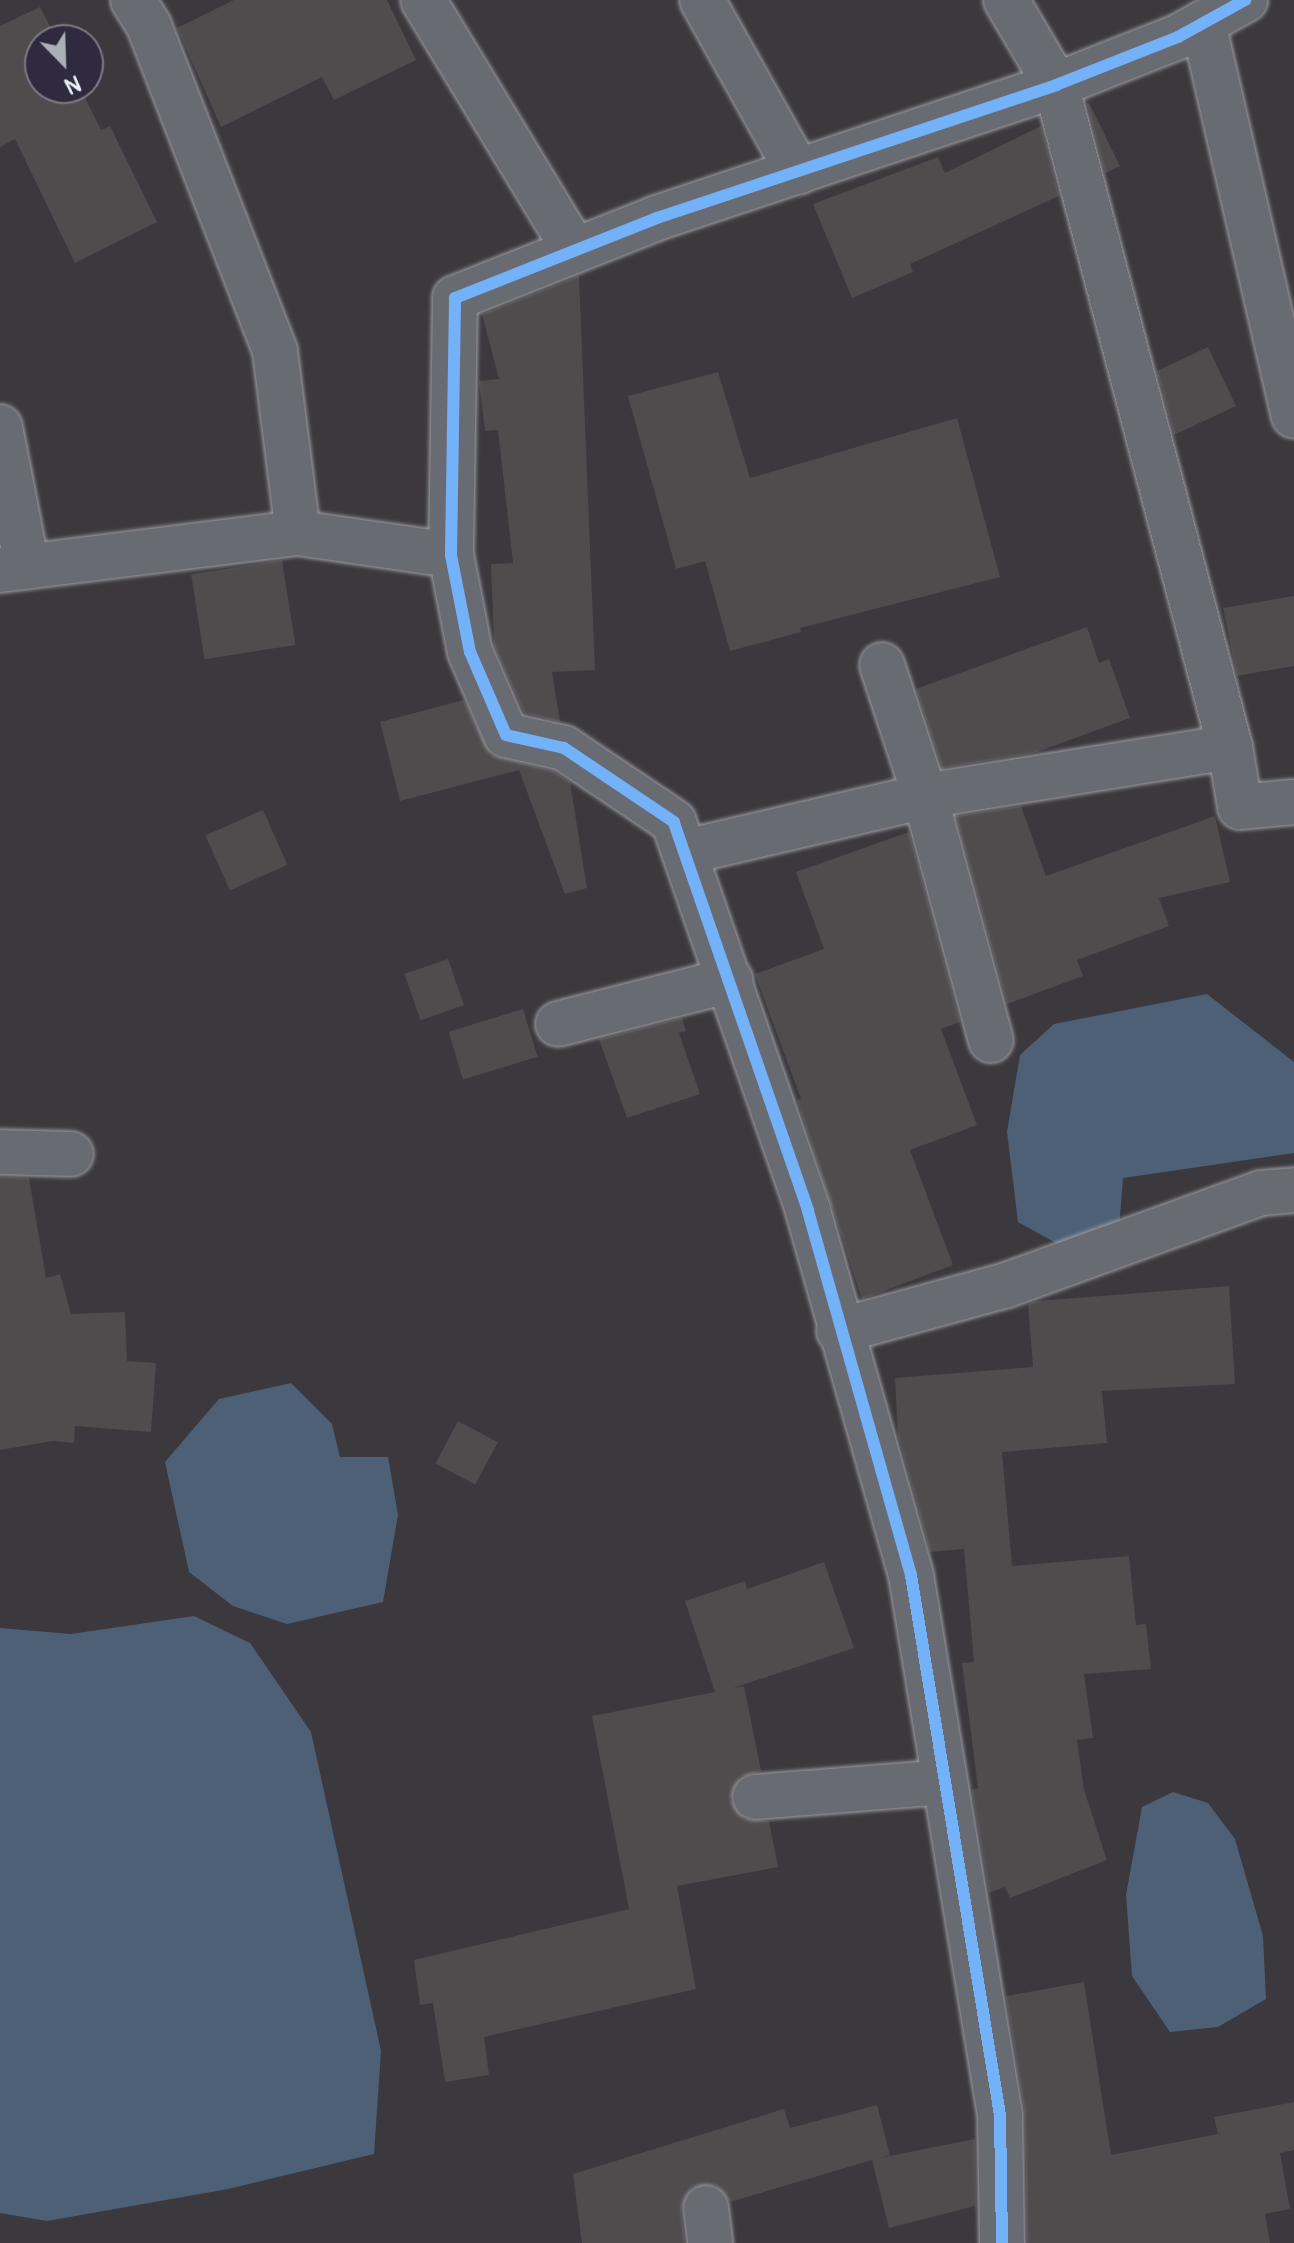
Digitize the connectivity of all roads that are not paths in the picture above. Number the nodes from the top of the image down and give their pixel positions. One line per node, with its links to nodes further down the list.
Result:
1 (133, 0): 12 (street)
2 (423, 0): 9 (street)
3 (702, 0): 8 (street)
4 (1006, 0): 7 (street)
5 (1245, 0): 6 (street)
6 (1203, 23): 7 (street); 10 (street)
7 (1056, 85): 8 (street); 16 (street)
8 (798, 172): 9 (street)
9 (575, 251): 13 (street)
10 (1294, 416)
11 (0, 427): 14 (street)
12 (298, 533): 13 (street); 14 (street)
13 (451, 555): 19 (street)
14 (13, 568)
15 (882, 665): 17 (street)
16 (1230, 747): 17 (street); 18 (street)
17 (925, 796): 19 (street); 22 (street)
18 (1294, 802)
19 (685, 852): 20 (street)
20 (730, 980): 21 (street); 26 (street)
21 (558, 1024)
22 (991, 1040)
23 (0, 1152): 24 (street)
24 (71, 1154)
25 (1294, 1190): 26 (street)
26 (839, 1331): 27 (street)
27 (944, 1782): 28 (street); 29 (street)
28 (755, 1797)
29 (1002, 2243)

